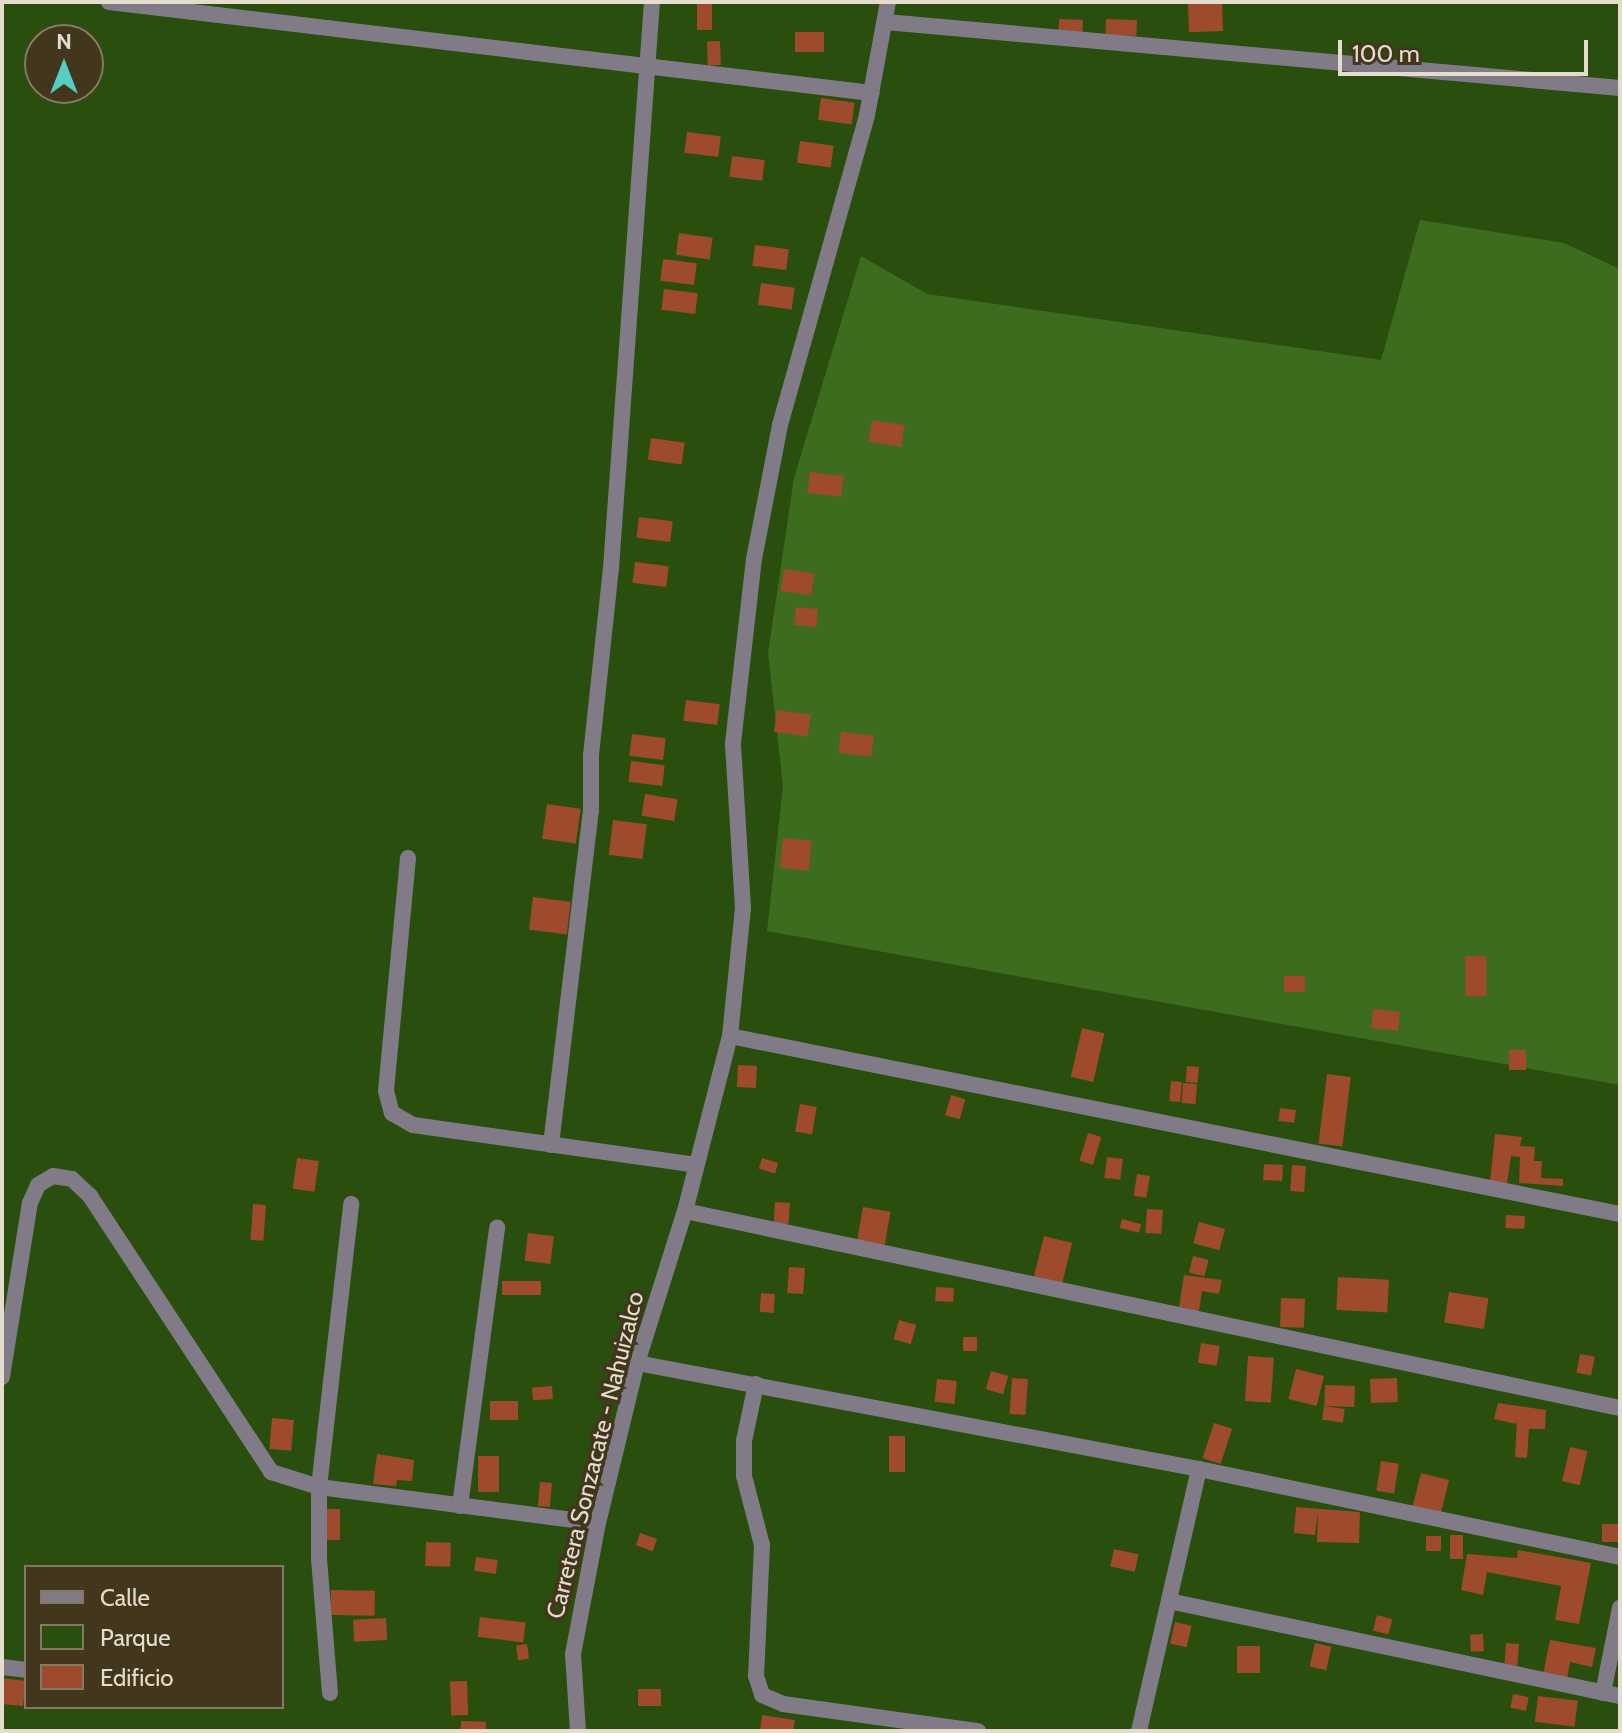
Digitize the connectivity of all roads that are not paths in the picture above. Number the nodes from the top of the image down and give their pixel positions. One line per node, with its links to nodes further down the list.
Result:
1 (109, 2): 5 (street)
2 (652, 2): 5 (street)
3 (888, 2): 4 (street, Carretera Sonzacate - Nahuizalco)
4 (886, 22): 6 (street); 7 (street, Carretera Sonzacate - Nahuizalco)
5 (647, 63): 7 (street); 10 (street)
6 (1620, 88)
7 (872, 93): 9 (street, Carretera Sonzacate - Nahuizalco)
8 (408, 858): 10 (street)
9 (730, 1036): 11 (street, Carretera Sonzacate - Nahuizalco); 14 (street)
10 (551, 1145): 11 (street)
11 (696, 1165): 13 (street, Carretera Sonzacate - Nahuizalco)
12 (351, 1204): 22 (street)
13 (685, 1211): 17 (street, Carretera Sonzacate - Nahuizalco); 20 (street)
14 (1620, 1214)
15 (497, 1227): 23 (street)
16 (7, 1291): 18 (street); 22 (street)
17 (637, 1363): 19 (street); 24 (street, Carretera Sonzacate - Nahuizalco)
18 (2, 1377)
19 (756, 1384): 21 (street); 32 (street)
20 (1620, 1408)
21 (1199, 1469): 25 (street); 26 (street)
22 (319, 1487): 23 (street); 30 (street)
23 (460, 1506): 24 (street)
24 (598, 1523): 34 (street, Carretera Sonzacate - Nahuizalco)
25 (1620, 1557)
26 (1169, 1601): 31 (street); 35 (street)
27 (1620, 1608): 31 (street)
28 (2, 1667): 29 (street)
29 (24, 1670)
30 (330, 1693)
31 (1612, 1695)
32 (924, 1726): 33 (street)
33 (968, 1730)
34 (578, 1731)
35 (1139, 1731)

